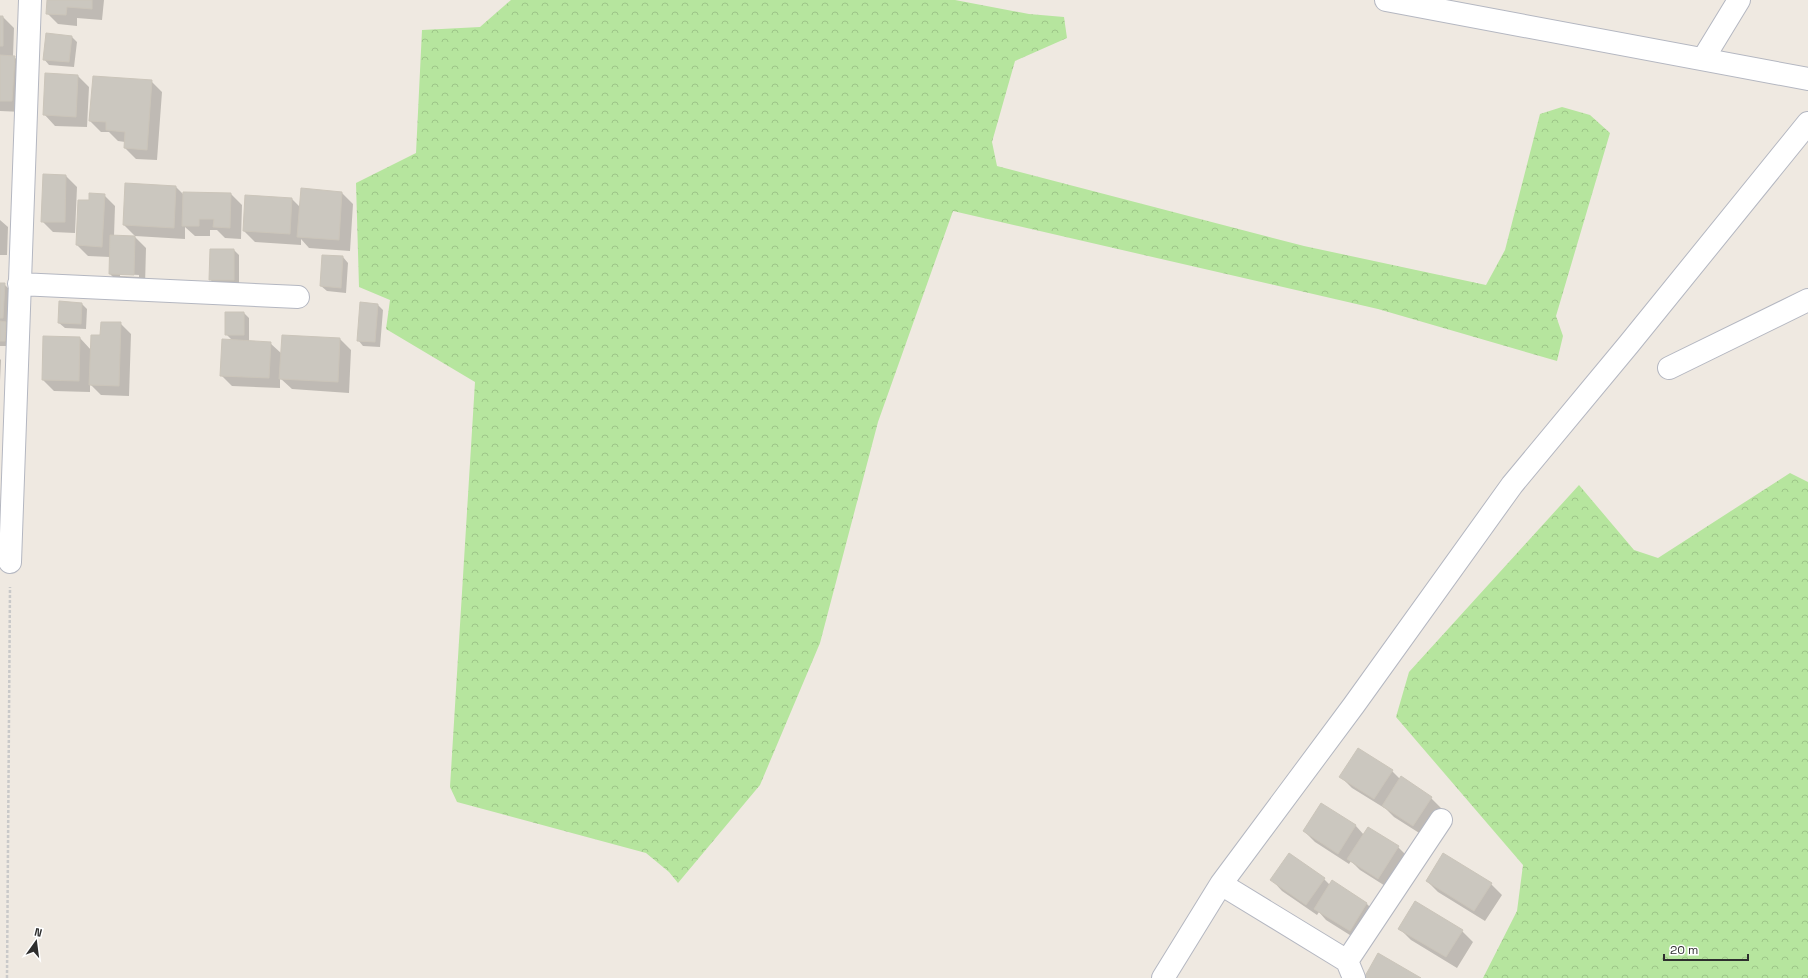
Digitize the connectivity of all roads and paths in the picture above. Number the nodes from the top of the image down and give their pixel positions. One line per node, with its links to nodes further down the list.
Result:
1 (30, 0): 8 (street)
2 (1386, 0): 4 (street)
3 (1739, 0): 5 (street)
4 (1424, 3): 5 (street)
5 (1703, 59): 6 (street)
6 (1808, 79)
7 (1808, 123): 14 (street)
8 (19, 284): 9 (street); 12 (street)
9 (298, 297)
10 (1808, 300): 11 (street)
11 (1669, 368)
12 (10, 562): 16 (path)
13 (1441, 820): 15 (street)
14 (1221, 884): 15 (street); 17 (street)
15 (1350, 970)
16 (7, 978)
17 (1163, 978)

